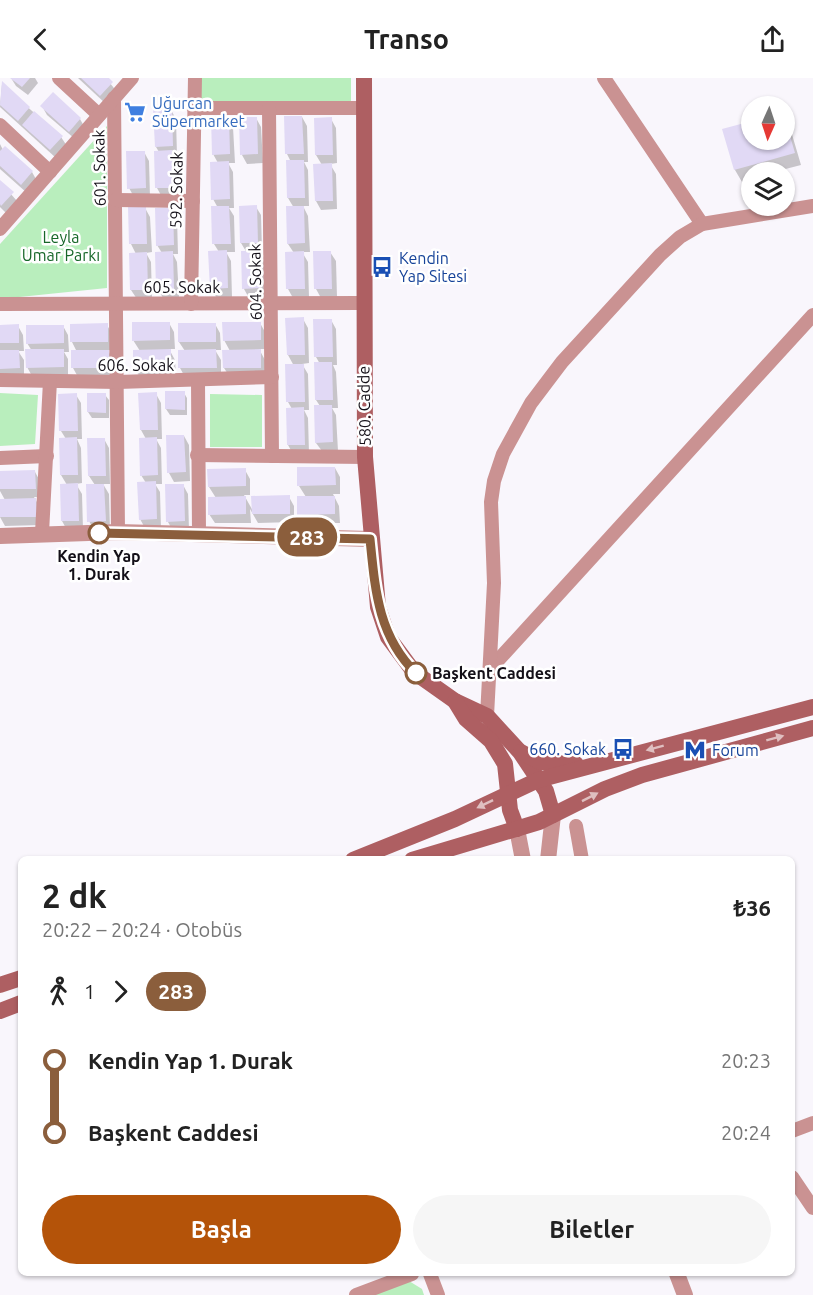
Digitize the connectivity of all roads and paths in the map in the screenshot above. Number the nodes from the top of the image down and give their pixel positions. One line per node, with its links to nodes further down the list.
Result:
1 (59, 78): 10 (street)
2 (132, 78): 6 (street)
3 (195, 78): 7 (street, 592. Sokak)
4 (364, 78): 9 (main road, 580. Cadde)
5 (604, 78): 16 (street)
6 (114, 98): 10 (street); 13 (street, 601. Sokak)
7 (194, 108): 8 (street); 14 (street, 592. Sokak)
8 (269, 108): 9 (street); 19 (street, 604. Sokak)
9 (364, 108): 20 (main road, 580. Cadde)
10 (99, 115): 12 (street)
11 (0, 124): 12 (street)
12 (50, 172): 17 (street)
13 (116, 200): 14 (street); 22 (street, 601. Sokak)
14 (193, 201): 18 (street, 592. Sokak)
15 (813, 206): 16 (street)
16 (702, 224): 39 (street)
17 (1, 226)
18 (191, 303): 19 (street, 605. Sokak); 22 (street, 605. Sokak)
19 (272, 303): 20 (street, 605. Sokak); 24 (street, 604. Sokak)
20 (363, 303): 32 (main road, 580. Cadde)
21 (0, 304): 22 (street, 605. Sokak)
22 (117, 304): 28 (street, 601. Sokak)
23 (813, 315): 39 (street)
24 (272, 377): 27 (street, 606. Sokak); 31 (street, 604. Sokak)
25 (0, 380): 26 (street, 606. Sokak)
26 (50, 381): 28 (street, 606. Sokak); 30 (street)
27 (198, 381): 28 (street, 606. Sokak); 29 (street)
28 (118, 382): 34 (street, 601. Sokak)
29 (197, 455): 31 (street); 36 (street)
30 (47, 456): 33 (street); 35 (street)
31 (272, 456): 32 (street)
32 (365, 457): 38 (main road, 580. Cadde)
33 (0, 458)
34 (118, 532): 35 (street); 36 (street)
35 (42, 534): 37 (street)
36 (199, 534): 38 (street)
37 (0, 536)
38 (370, 539): 40 (main road, 580. Cadde)
39 (490, 669): 42 (street)
40 (456, 701): 42 (main road); 47 (main road)
41 (813, 707): 45 (main road, one-way to 45)
42 (487, 716): 44 (main road)
43 (813, 728): 48 (main road, one-way to 43)
44 (520, 752): 45 (main road); 46 (main road)
45 (604, 762): 46 (main road)
46 (538, 780): 47 (main road); 48 (main road)
47 (508, 793): 50 (main road); 51 (main road, one-way to 51)
48 (553, 815): 50 (main road); 54 (street)
49 (576, 826): 55 (street)
50 (517, 829): 52 (main road); 53 (street)
51 (363, 856)
52 (426, 856)
53 (522, 856)
54 (548, 856)
55 (581, 856)
56 (18, 979): 57 (main road)
57 (0, 985)
58 (18, 1004): 59 (main road)
59 (0, 1011)
60 (813, 1123): 61 (street)
61 (795, 1130)
62 (795, 1181): 63 (street)
63 (813, 1208)
64 (407, 1276): 67 (street)
65 (431, 1276): 68 (street)
66 (678, 1276): 69 (street)
67 (356, 1295)
68 (438, 1295)
69 (684, 1295)

